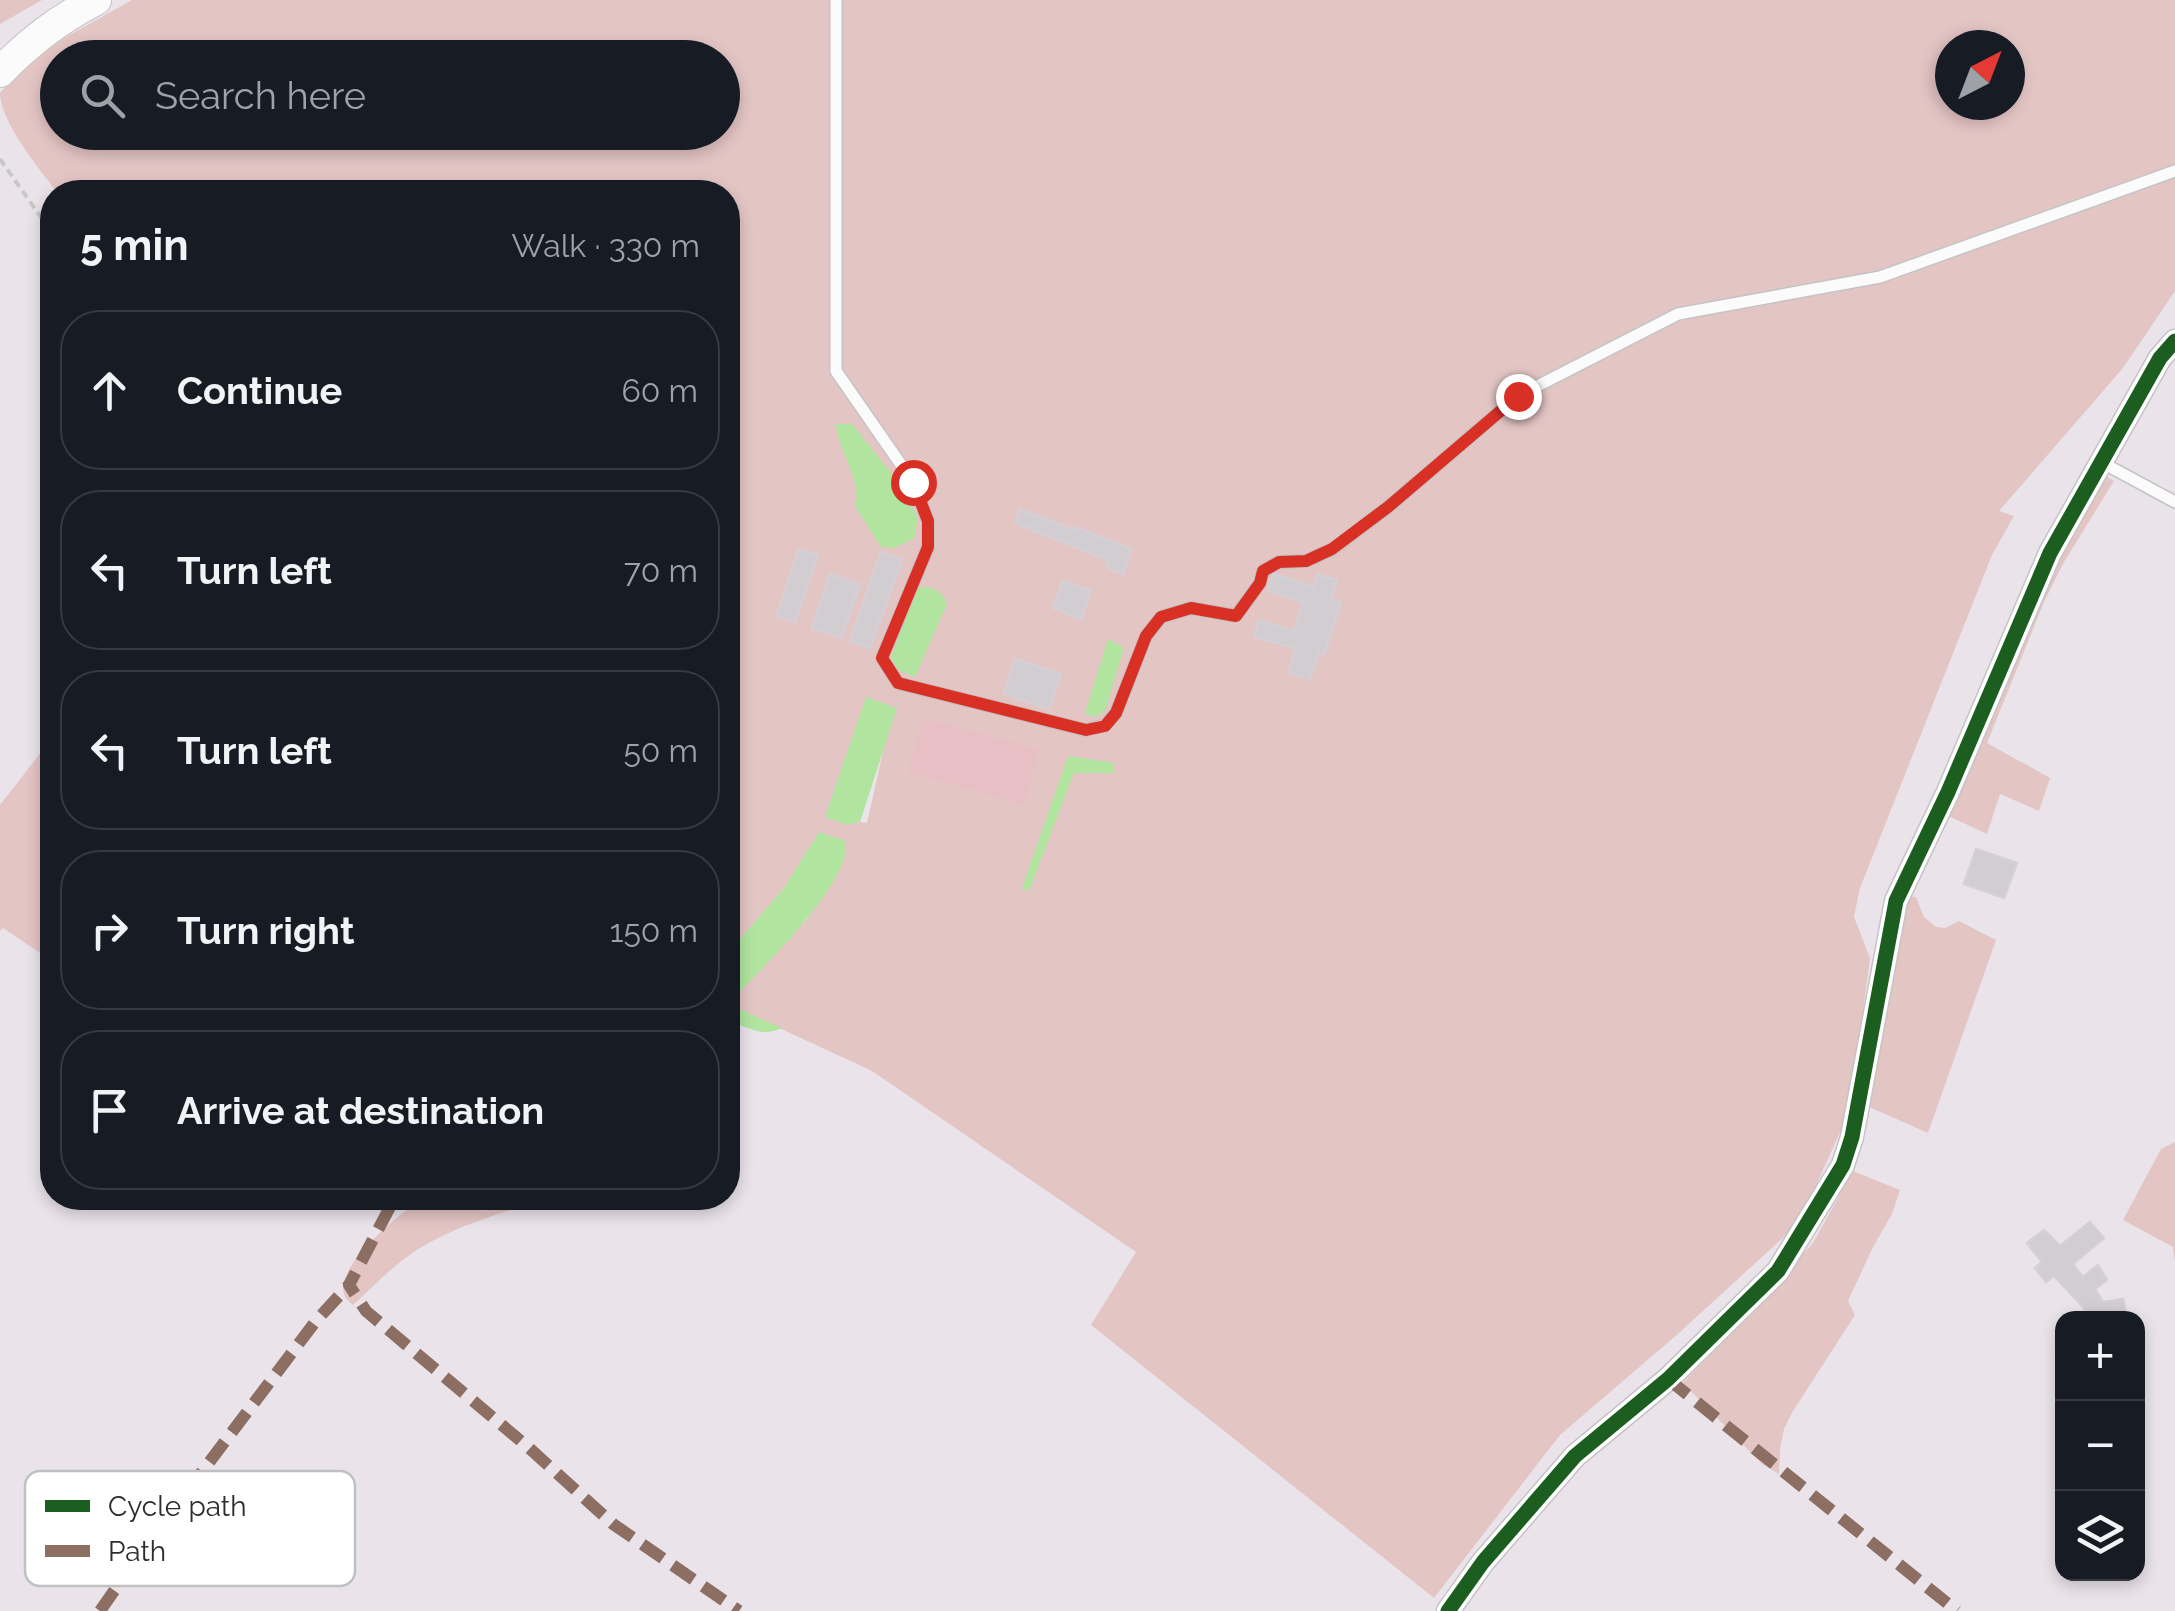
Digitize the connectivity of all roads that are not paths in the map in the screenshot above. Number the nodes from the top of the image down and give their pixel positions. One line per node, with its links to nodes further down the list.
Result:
1 (96, 0): 3 (main road)
2 (836, 0): 4 (lane)
3 (0, 72)
4 (2175, 171)
5 (2175, 341): 6 (street)
6 (2101, 462): 7 (lane); 8 (street)
7 (2175, 502)
8 (1448, 1611)

